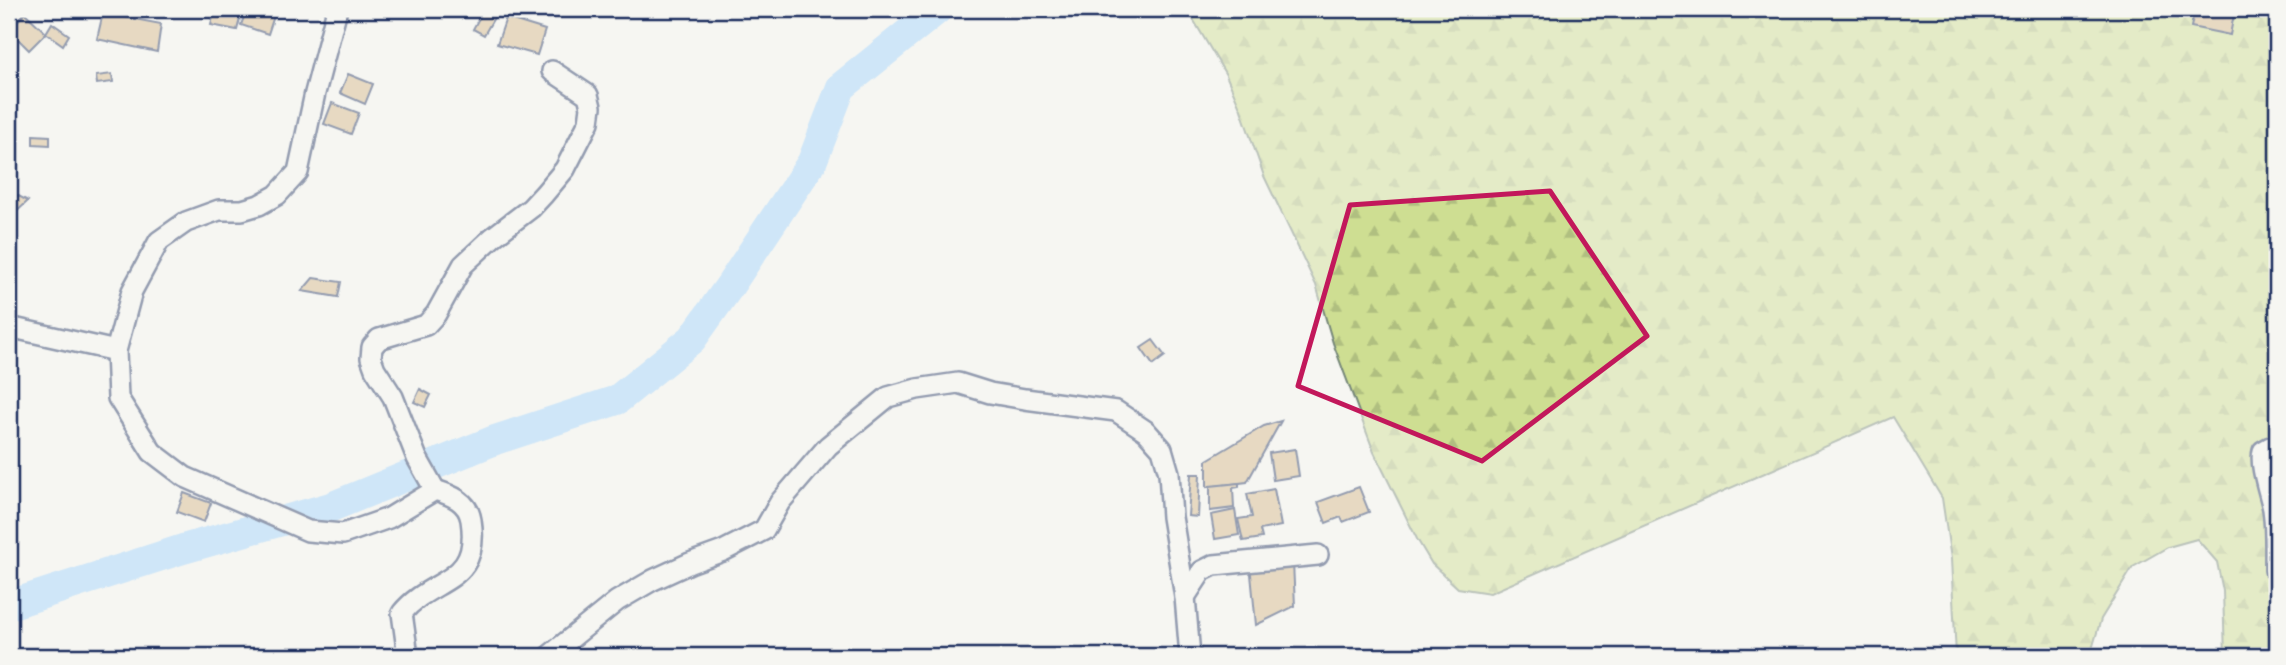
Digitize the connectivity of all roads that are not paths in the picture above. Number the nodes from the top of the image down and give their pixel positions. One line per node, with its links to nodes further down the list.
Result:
1 (337, 9): 4 (street)
2 (552, 71): 6 (street)
3 (9, 327): 4 (street)
4 (116, 351): 6 (street)
5 (2277, 447): 8 (street)
6 (435, 490): 10 (street)
7 (1318, 555): 9 (street)
8 (2275, 570)
9 (1185, 597): 11 (street); 12 (street)
10 (408, 656)
11 (549, 656)
12 (1189, 656)

